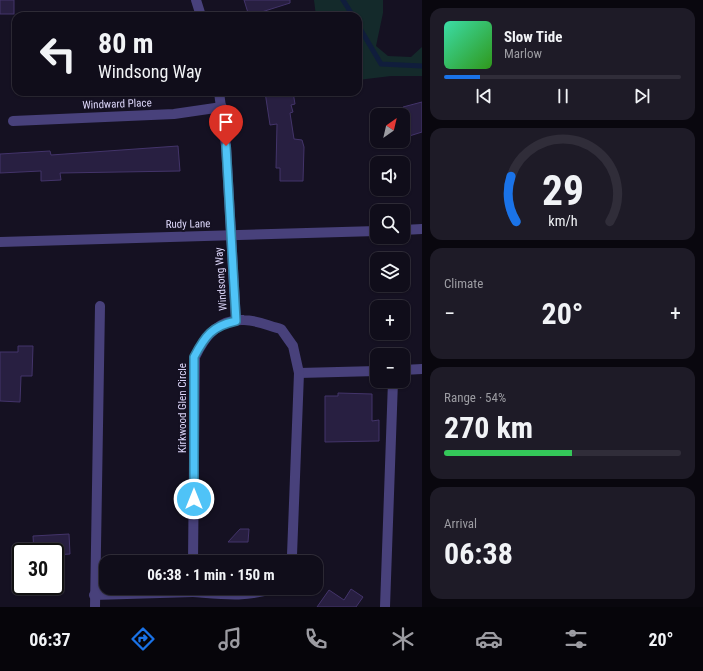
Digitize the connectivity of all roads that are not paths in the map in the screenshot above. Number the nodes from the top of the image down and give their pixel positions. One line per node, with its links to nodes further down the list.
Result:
1 (196, 0): 2 (street)
2 (200, 12)
3 (220, 96): 4 (street, Windsong Way)
4 (222, 107): 5 (street, Windward Place); 9 (street, Windsong Way)
5 (13, 121)
6 (422, 229): 7 (street)
7 (410, 230)
8 (370, 231): 9 (street, Rudy Lane)
9 (230, 235): 10 (street, Rudy Lane); 12 (street, Windsong Way)
10 (0, 242)
11 (100, 306): 20 (street)
12 (236, 321): 16 (street, Kirkwood Glen Circle); 18 (street, Kirkwood Glen Circle)
13 (422, 369): 14 (street)
14 (410, 370)
15 (370, 371): 16 (street)
16 (300, 374): 19 (street, Kirkwood Glen Circle)
17 (393, 388): 23 (street)
18 (193, 555)
19 (292, 555)
20 (94, 595): 21 (street); 22 (street)
21 (99, 595)
22 (94, 607)
23 (385, 607)

